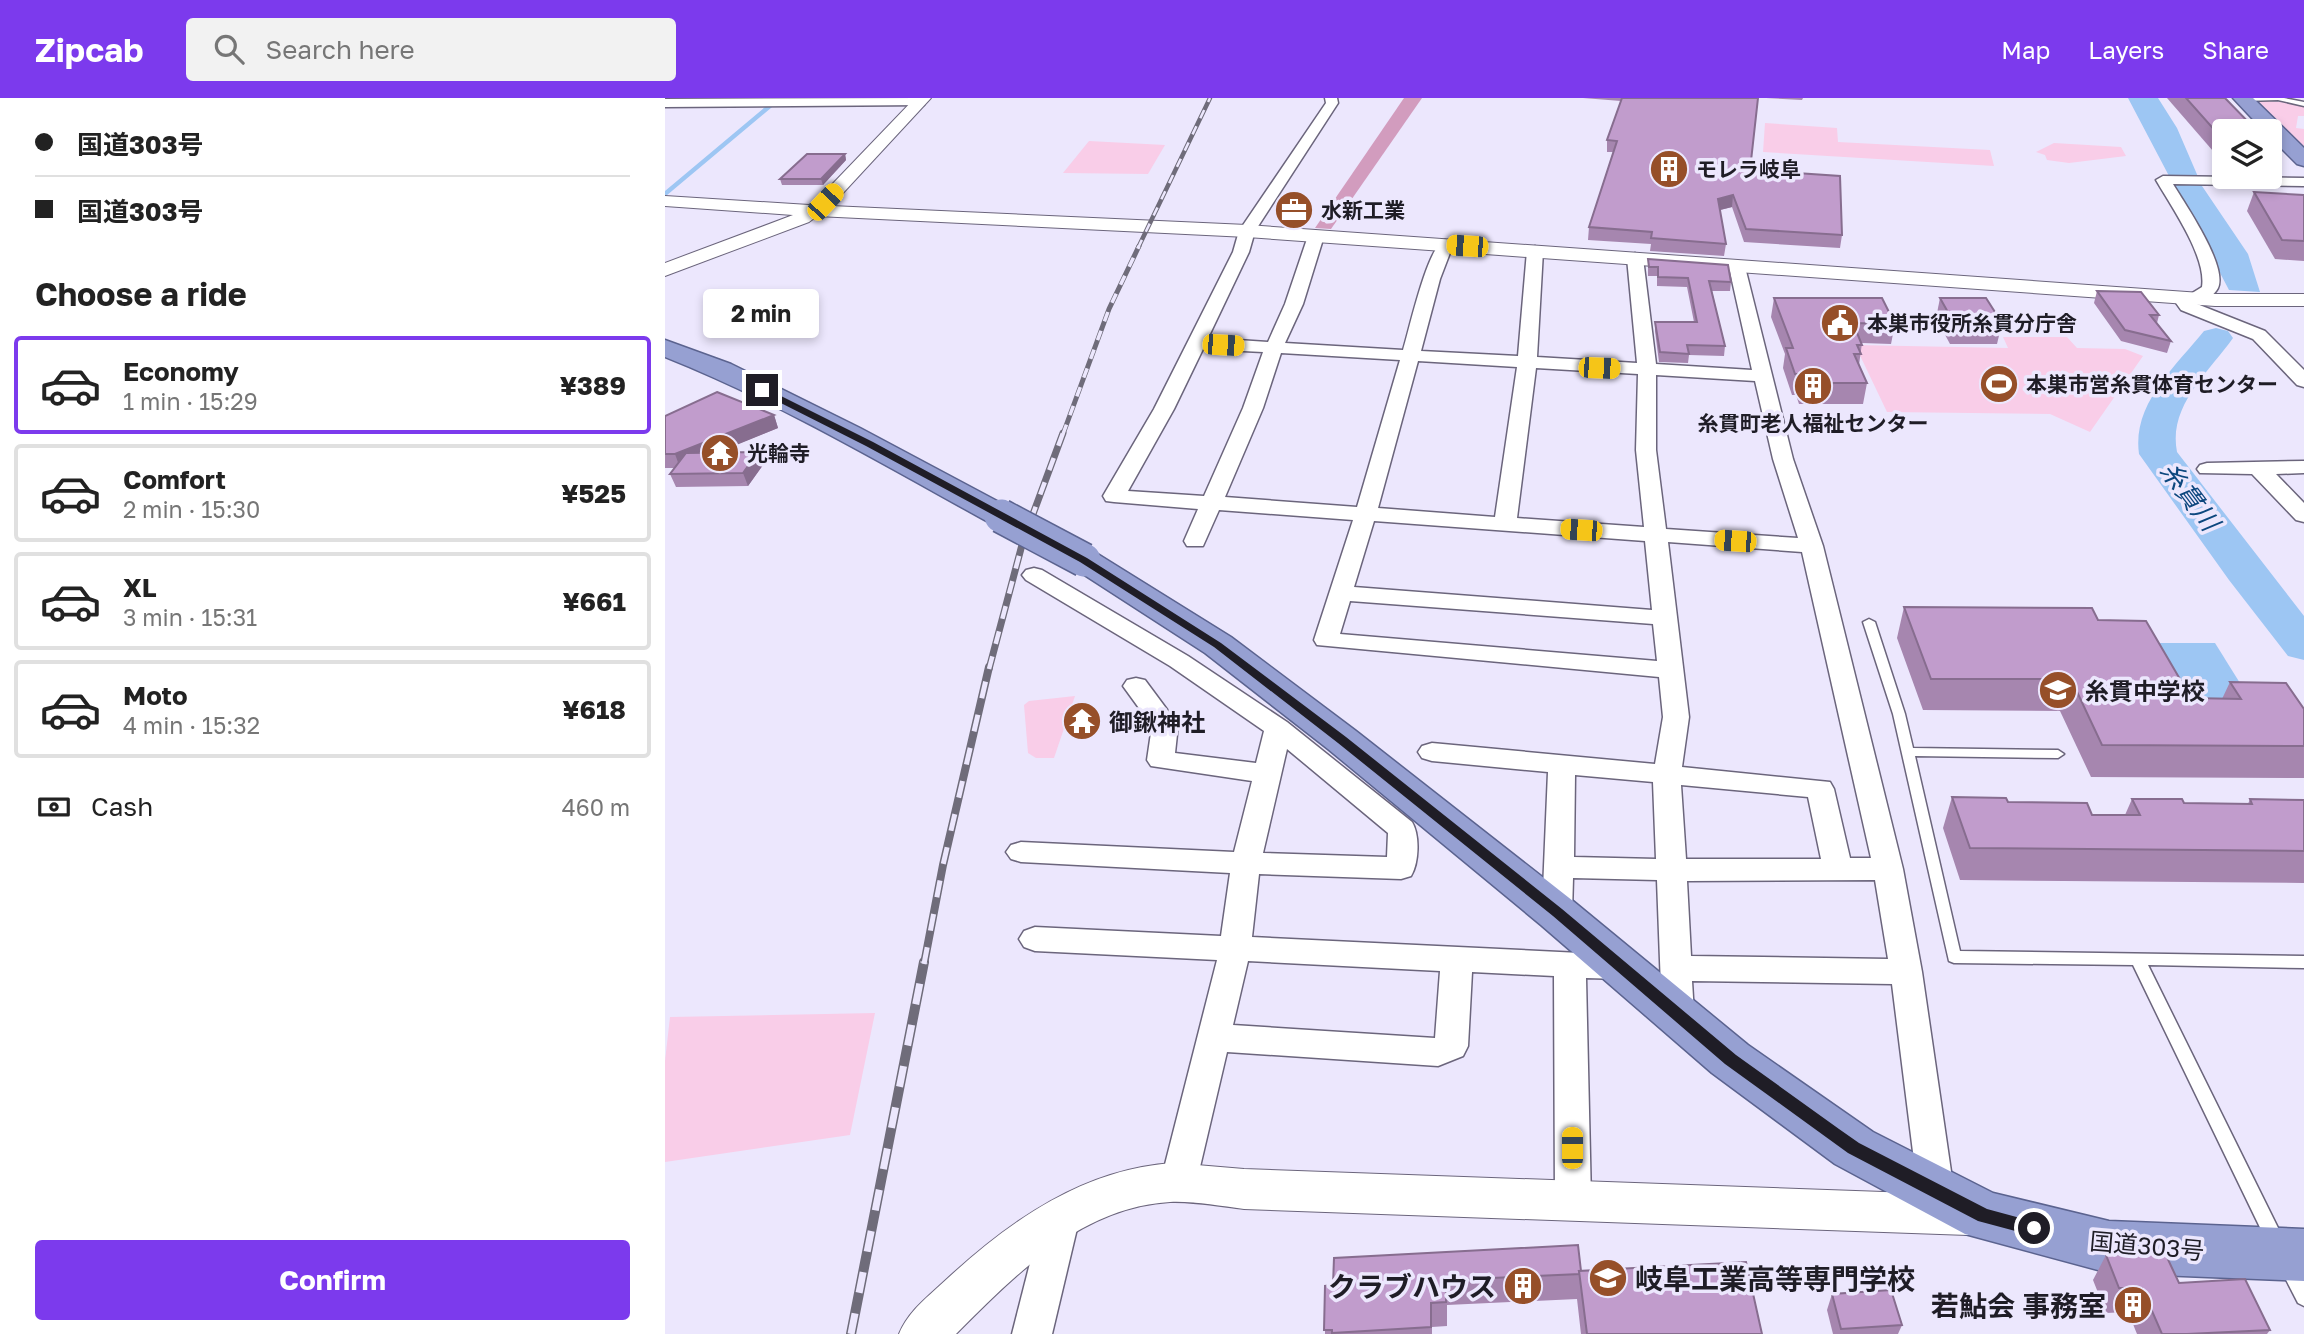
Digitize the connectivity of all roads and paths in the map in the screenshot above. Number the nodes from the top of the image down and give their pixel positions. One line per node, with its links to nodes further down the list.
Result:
1 (1331, 98): 11 (street)
2 (2242, 99): 3 (lane); 7 (highway)
3 (2281, 99): 6 (lane)
4 (921, 100): 5 (street); 10 (street)
5 (665, 103)
6 (2304, 104)
7 (2304, 160)
8 (2304, 182): 18 (street)
9 (665, 201): 10 (street)
10 (813, 211): 11 (street); 17 (street)
11 (1247, 231): 12 (street); 20 (street)
12 (1316, 236): 13 (street); 22 (street)
13 (1445, 245): 14 (street); 23 (street)
14 (1535, 251): 15 (street); 24 (street)
15 (1635, 258): 16 (street); 25 (street)
16 (1737, 267): 18 (street); 26 (street)
17 (665, 270)
18 (2194, 298): 19 (street); 27 (street)
19 (2304, 300)
20 (1197, 344): 22 (street); 31 (street)
21 (665, 348): 57 (highway, 国道303号, bridge)
22 (1274, 348): 23 (street); 31 (street)
23 (1411, 356): 24 (street); 32 (street)
24 (1527, 364): 25 (street); 34 (street)
25 (1647, 370): 26 (street); 35 (street)
26 (1763, 376): 37 (street)
27 (2304, 381)
28 (2304, 467): 30 (street)
29 (2207, 469): 30 (street)
30 (2259, 469): 33 (street)
31 (1212, 503): 32 (street); 36 (street)
32 (1366, 513): 34 (street); 39 (street)
33 (2304, 514)
34 (1505, 524): 35 (street)
35 (1657, 536): 37 (street); 40 (street)
36 (1195, 541)
37 (1812, 546): 55 (street)
38 (1034, 575): 44 (street)
39 (1341, 593): 40 (street); 42 (street)
40 (1665, 618): 42 (street)
41 (1869, 622): 46 (lane)
42 (1671, 670): 50 (street)
43 (1136, 686): 49 (street)
44 (1277, 728): 49 (street); 52 (street)
45 (1432, 752): 48 (street)
46 (1907, 752): 47 (lane); 61 (lane)
47 (2059, 754)
48 (1562, 765): 50 (street); 53 (street)
49 (1266, 774): 52 (street)
50 (1667, 776): 54 (street); 56 (street)
51 (1021, 852): 52 (street)
52 (1246, 863): 59 (street)
53 (1558, 867): 56 (street); 57 (street)
54 (1838, 869): 55 (street); 56 (street)
55 (1888, 869): 66 (street)
56 (1670, 870): 65 (street)
57 (1557, 913): 64 (highway, 国道303号)
58 (1035, 939): 59 (street)
59 (1235, 948): 60 (street); 68 (street)
60 (1457, 959): 63 (street); 68 (street)
61 (2139, 960): 62 (lane); 74 (lane)
62 (2304, 962)
63 (1570, 965): 64 (street); 71 (street)
64 (1621, 967): 67 (highway, 国道303号)
65 (1675, 968): 66 (street); 67 (street)
66 (1906, 972): 70 (street)
67 (1678, 1014): 70 (highway, 国道303号)
68 (1213, 1037): 69 (street)
69 (1178, 1184): 71 (street); 72 (street)
70 (1936, 1192): 73 (highway, 国道303号)
71 (1573, 1200): 73 (street)
72 (1062, 1216): 76 (street); 77 (street)
73 (1984, 1216): 74 (highway, 国道303号)
74 (2293, 1254): 75 (lane)
75 (2304, 1297)
76 (923, 1334)
77 (1033, 1334)

